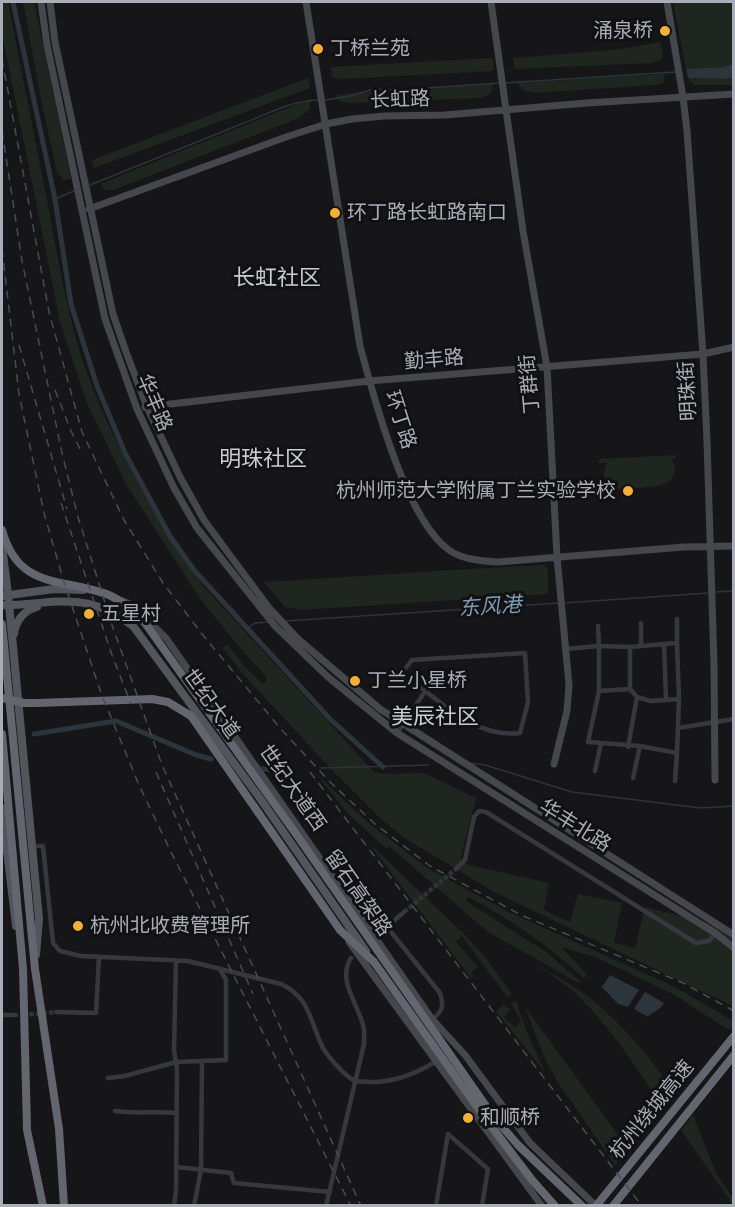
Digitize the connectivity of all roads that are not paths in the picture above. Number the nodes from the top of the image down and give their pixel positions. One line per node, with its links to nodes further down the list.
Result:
1 (41, 2): 11 (main road, 华丰路)
2 (50, 2): 10 (main road, 华丰路)
3 (306, 2): 9 (main road, 环丁路)
4 (491, 2): 8 (main road, 丁群街)
5 (667, 2): 7 (main road, 明珠街)
6 (734, 94): 7 (main road, 长虹路)
7 (683, 97): 8 (main road, 长虹路); 13 (main road, 明珠街)
8 (507, 109): 9 (main road, 长虹路); 14 (main road, 丁群街)
9 (326, 124): 10 (main road, 长虹路); 15 (main road, 环丁路)
10 (92, 208): 11 (main road, 长虹路); 16 (main road, 华丰路)
11 (83, 211): 17 (main road, 华丰路)
12 (734, 347): 13 (main road, 勤丰路)
13 (703, 354): 14 (main road, 勤丰路); 20 (main road, 明珠街)
14 (547, 367): 15 (main road, 勤丰路); 22 (main road, 丁群街)
15 (369, 381): 16 (main road, 勤丰路); 22 (main road, 环丁路)
16 (147, 407): 17 (main road, 勤丰路); 48 (main road, 华丰路)
17 (137, 409): 50 (main road, 华丰路)
18 (2, 530): 23 (highway, 留石高架路)
19 (2, 546): 24 (main road)
20 (711, 546): 21 (main road, 环丁路); 22 (main road, 环丁路); 47 (main road, 明珠街)
21 (734, 546)
22 (557, 557): 37 (main road, 丁群街)
23 (93, 590): 24 (main road); 25 (highway, 留石高架路)
24 (5, 595): 27 (main road)
25 (111, 596): 83 (main road, 世纪大道西); 93 (highway, 留石高架路)
26 (53, 602): 27 (main road); 38 (main road); 64 (main road, 世纪大道)
27 (5, 606): 38 (main road)
28 (677, 619): 32 (street)
29 (641, 623): 34 (street)
30 (2, 624): 79 (highway)
31 (598, 626): 35 (street)
32 (677, 643): 33 (street); 44 (street)
33 (664, 644): 34 (street); 45 (street)
34 (641, 645): 36 (street)
35 (599, 646): 36 (street); 37 (street); 41 (street)
36 (630, 647): 39 (street)
37 (565, 649): 56 (main road, 丁群街)
38 (13, 650): 79 (main road)
39 (630, 689): 41 (street); 42 (street)
40 (426, 690): 40 (street); 48 (street)
41 (599, 691): 52 (street)
42 (637, 697): 45 (street); 54 (street)
43 (2, 698): 65 (highway, 留石高架路)
44 (679, 699): 45 (street); 49 (street)
45 (666, 700)
46 (734, 719): 47 (street)
47 (715, 722): 49 (street); 59 (main road, 明珠街)
48 (403, 724): 50 (street); 71 (main road, 华丰北路)
49 (678, 728): 55 (street)
50 (397, 733): 69 (main road, 华丰北路)
51 (2, 734): 78 (highway)
52 (601, 743): 54 (street); 57 (street)
53 (640, 746): 54 (street); 55 (street); 58 (street)
54 (628, 747)
55 (677, 753): 60 (street)
56 (554, 764)
57 (595, 771)
58 (633, 778)
59 (715, 780)
60 (675, 782)
61 (2, 808): 78 (main road)
62 (37, 846): 73 (street)
63 (456, 868): 69 (street)
64 (317, 881): 65 (main road); 76 (main road, 世纪大道)
65 (326, 909): 68 (highway, 留石高架路)
66 (404, 912): 67 (street)
67 (387, 927): 70 (street); 83 (street)
68 (340, 930): 76 (highway, 留石高架路); 88 (main road)
69 (715, 933): 72 (main road, 华丰北路)
70 (378, 934)
71 (734, 935)
72 (734, 948)
73 (99, 957): 75 (street); 80 (street)
74 (351, 958): 90 (street)
75 (176, 960): 77 (street); 87 (street)
76 (374, 962): 105 (highway, 留石高架路)
77 (219, 968): 86 (street); 90 (street)
78 (23, 969): 97 (highway)
79 (35, 969): 98 (highway)
80 (56, 1012)
81 (16, 1015): 82 (street)
82 (2, 1016)
83 (432, 1018): 93 (highway); 107 (main road, 世纪大道西)
84 (734, 1036): 107 (highway, 杭州绕城高速)
85 (734, 1055): 108 (highway, 杭州绕城高速)
86 (202, 1061): 87 (street); 95 (street)
87 (176, 1062): 89 (street); 92 (street)
88 (435, 1062): 90 (street); 104 (main road)
89 (108, 1078)
90 (355, 1081): 96 (street)
91 (116, 1111): 92 (street)
92 (177, 1113): 94 (street)
93 (518, 1145): 106 (highway, 留石高架路)
94 (177, 1167): 95 (street); 99 (street)
95 (201, 1170): 96 (street); 100 (street)
96 (330, 1192): 101 (street)
97 (41, 1206)
98 (64, 1206)
99 (174, 1206)
100 (194, 1206)
101 (326, 1206)
102 (436, 1206): 103 (street)
103 (482, 1206)
104 (542, 1206)
105 (555, 1206)
106 (582, 1206)
107 (596, 1206)
108 (613, 1206)

